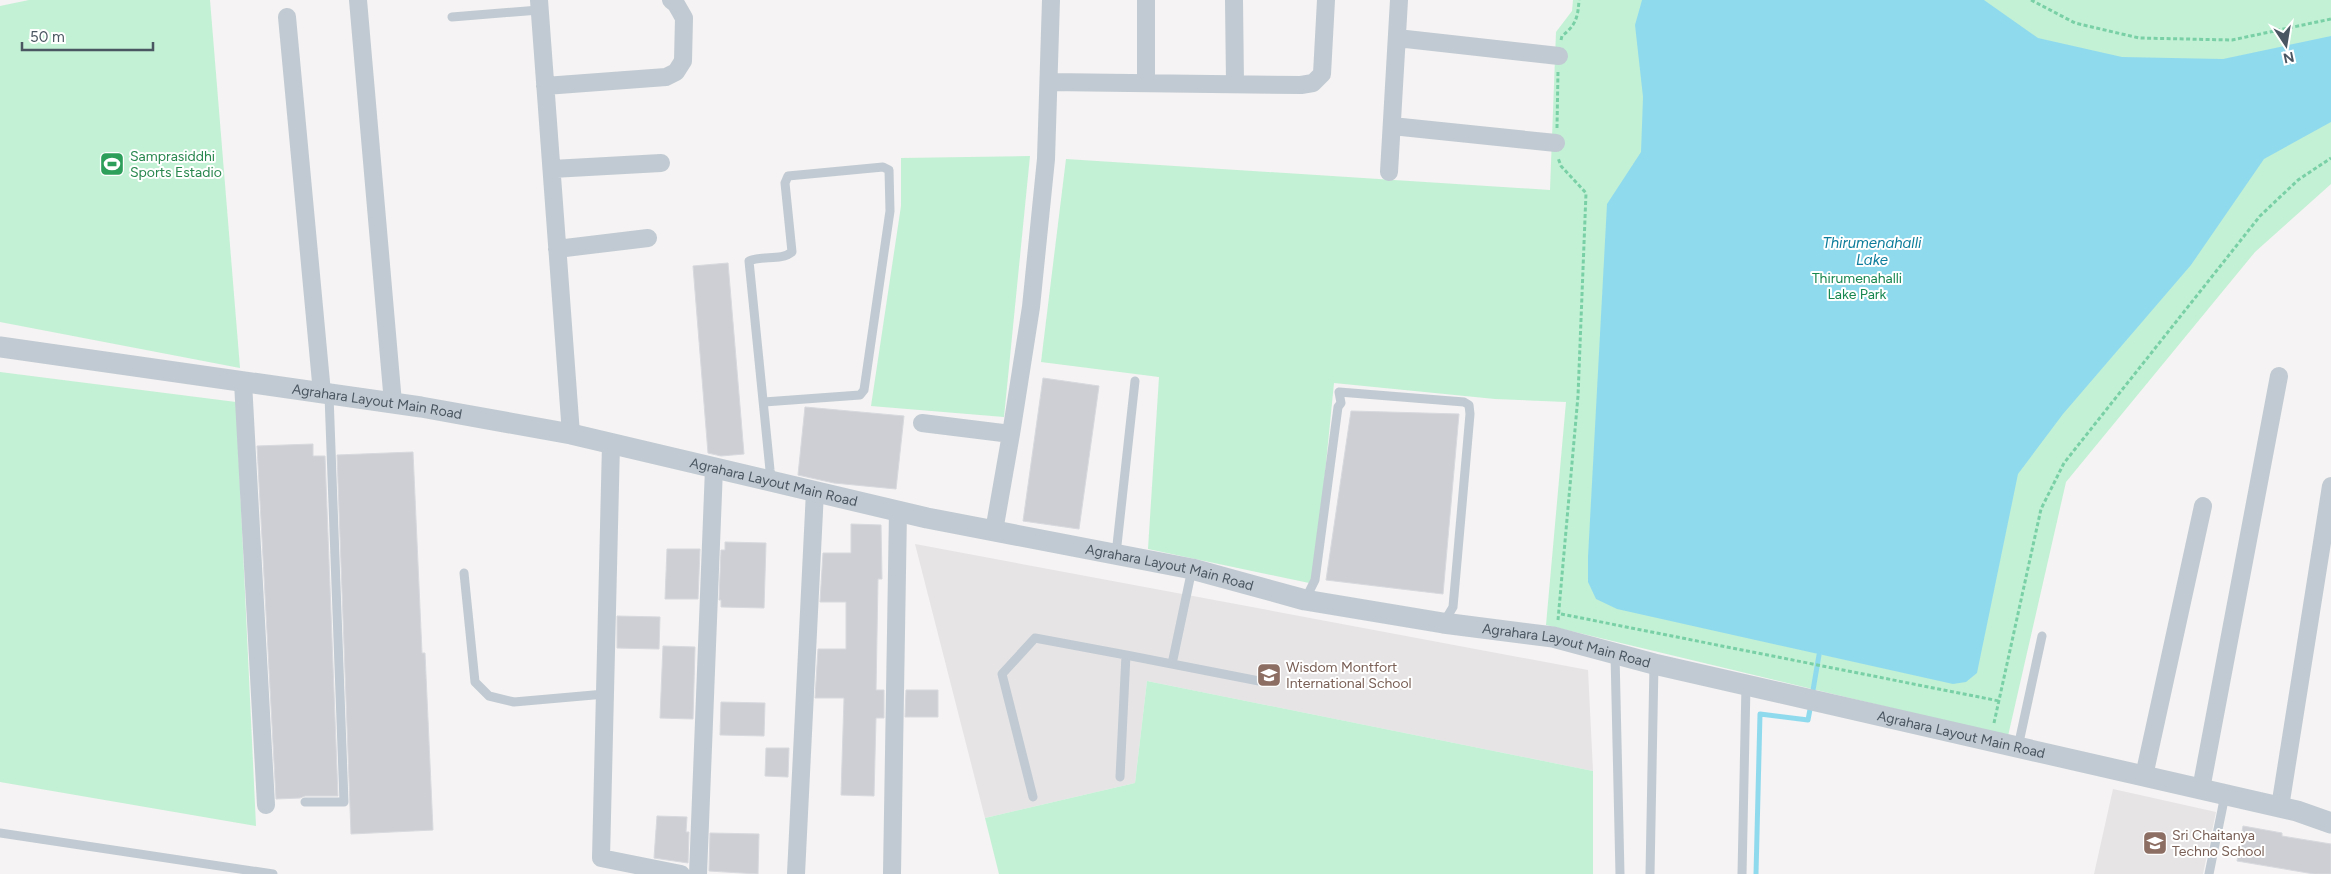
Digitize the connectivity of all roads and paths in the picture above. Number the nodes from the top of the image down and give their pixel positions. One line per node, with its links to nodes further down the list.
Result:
1 (358, 0): 34 (street)
2 (671, 0): 19 (street)
3 (1051, 0): 16 (street)
4 (1146, 0): 17 (street)
5 (1234, 0): 18 (street)
6 (1326, 0): 18 (street)
7 (1399, 0): 14 (street)
8 (1579, 0): 15 (path)
9 (2031, 0): 13 (path)
10 (539, 5): 12 (lane); 19 (street)
11 (287, 17): 32 (street)
12 (452, 17)
13 (2331, 19)
14 (1397, 38): 15 (street); 20 (street)
15 (1559, 56): 21 (path)
16 (1048, 82): 17 (street); 37 (street)
17 (1146, 83): 18 (street)
18 (1235, 83)
19 (545, 86): 24 (street)
20 (1392, 126): 21 (street); 25 (street)
21 (1556, 143): 51 (path)
22 (2331, 158): 62 (path)
23 (660, 163): 24 (street)
24 (552, 169): 27 (street)
25 (1389, 172)
26 (648, 238): 27 (street)
27 (558, 249): 36 (street)
28 (0, 347): 31 (street, Agrahara Layout Main Road)
29 (2279, 376): 67 (street)
30 (1136, 381): 47 (lane)
31 (243, 382): 32 (street, Agrahara Layout Main Road); 71 (street)
32 (325, 394): 34 (street, Agrahara Layout Main Road); 70 (lane)
33 (764, 402): 33 (lane); 40 (lane)
34 (393, 403): 36 (street, Agrahara Layout Main Road)
35 (922, 423): 37 (street)
36 (571, 434): 38 (street, Agrahara Layout Main Road)
37 (1011, 434): 45 (street)
38 (611, 444): 39 (street, Agrahara Layout Main Road); 61 (street)
39 (714, 468): 40 (street, Agrahara Layout Main Road); 77 (street)
40 (772, 482): 42 (street, Agrahara Layout Main Road)
41 (2331, 486): 46 (street)
42 (815, 492): 44 (street, Agrahara Layout Main Road); 78 (street)
43 (2203, 506): 66 (street)
44 (898, 511): 45 (street, Agrahara Layout Main Road); 79 (street)
45 (994, 531): 47 (street, Agrahara Layout Main Road)
46 (2327, 538): 72 (street)
47 (1116, 554): 48 (street, Agrahara Layout Main Road)
48 (1192, 569): 50 (street, Agrahara Layout Main Road); 57 (lane)
49 (464, 573): 61 (lane)
50 (1305, 600): 52 (street, Agrahara Layout Main Road); 52 (lane)
51 (1560, 614): 54 (path); 62 (path)
52 (1443, 623): 54 (street, Agrahara Layout Main Road)
53 (2042, 636): 64 (lane)
54 (1553, 637): 55 (street, Agrahara Layout Main Road)
55 (1615, 653): 58 (street, Agrahara Layout Main Road); 80 (lane)
56 (1126, 655): 57 (lane); 65 (lane); 69 (lane)
57 (1172, 664): 59 (lane)
58 (1654, 664): 60 (street, Agrahara Layout Main Road); 81 (lane)
59 (1259, 681)
60 (1746, 684): 63 (street, Agrahara Layout Main Road); 82 (lane)
61 (604, 694): 76 (street)
62 (1999, 700): 63 (path)
63 (1990, 740): 64 (street, Agrahara Layout Main Road)
64 (2018, 747): 66 (street, Agrahara Layout Main Road)
65 (1120, 776)
66 (2144, 776): 67 (street, Agrahara Layout Main Road)
67 (2201, 789): 68 (street, Agrahara Layout Main Road)
68 (2225, 794): 72 (street, Agrahara Layout Main Road); 83 (lane)
69 (1034, 797)
70 (305, 802)
71 (266, 805)
72 (2280, 807): 73 (street, Agrahara Layout Main Road)
73 (2331, 823)
74 (0, 832): 75 (lane)
75 (273, 874)
76 (681, 874)
77 (698, 874)
78 (796, 874)
79 (892, 874)
80 (1620, 874)
81 (1650, 874)
82 (1742, 874)
83 (2209, 874)

